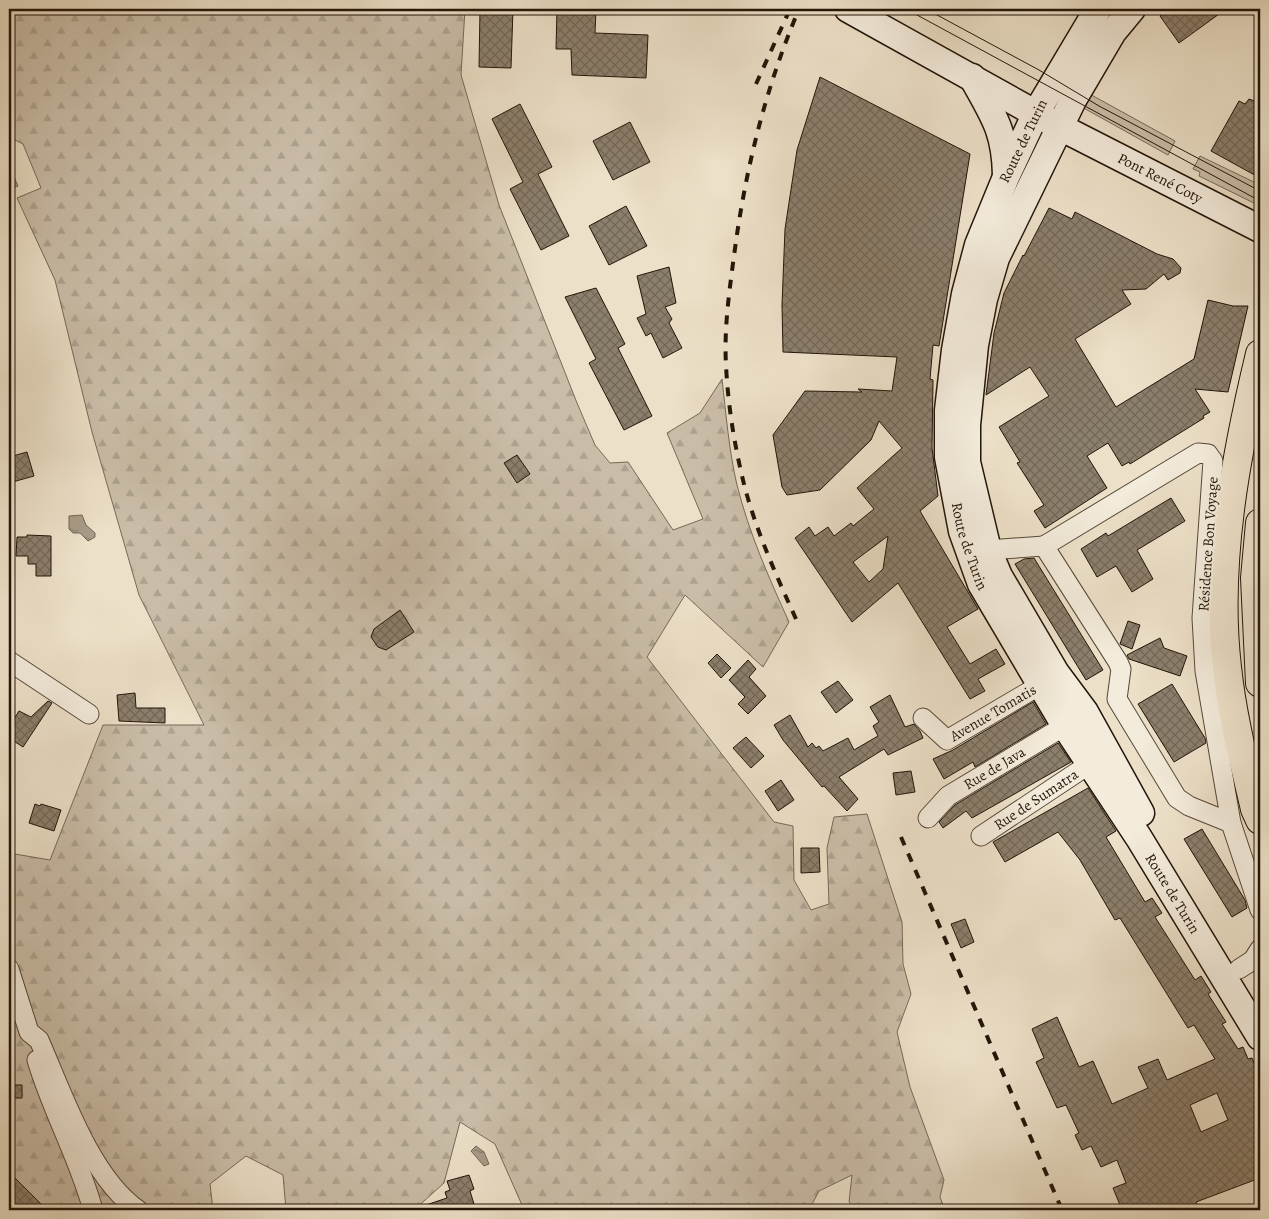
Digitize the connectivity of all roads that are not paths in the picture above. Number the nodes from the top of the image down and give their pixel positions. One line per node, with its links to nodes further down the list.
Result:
1 (849, 9): 4 (main road, Pont René Coty)
2 (1098, 9): 5 (main road, Route de Turin)
3 (1132, 9): 6 (main road, Route de Turin)
4 (972, 76): 5 (main road, Pont René Coty); 7 (main road)
5 (1036, 113): 6 (main road, Pont René Coty); 7 (main road, Route de Turin)
6 (1060, 127): 8 (main road, Pont René Coty); 13 (main road, Route de Turin)
7 (1006, 177): 16 (main road, Route de Turin)
8 (1260, 229)
9 (1260, 354): 23 (main road)
10 (1260, 427): 21 (main road)
11 (1260, 524): 15 (main road)
12 (1044, 546): 13 (street, Résidence Bon Voyage); 24 (street); 24 (street, Résidence Bon Voyage)
13 (988, 550): 19 (main road, Route de Turin)
14 (9, 661): 17 (street)
15 (1260, 683)
16 (1042, 684): 18 (street, Avenue Tomatis); 19 (main road, Route de Turin)
17 (89, 714)
18 (922, 718)
19 (1075, 719): 20 (main road, Route de Turin); 22 (street, Rue de Java); 28 (main road, Route de Turin)
20 (1091, 763): 25 (street, Rue de Sumatra); 32 (main road, Route de Turin)
21 (1260, 777)
22 (928, 818)
23 (1260, 820)
24 (1231, 823): 26 (street, Résidence Bon Voyage)
25 (981, 836)
26 (1260, 910)
27 (1260, 949): 28 (street)
28 (1239, 969): 30 (main road, Route de Turin)
29 (9, 970): 31 (street)
30 (1260, 1002)
31 (29, 1032): 33 (street); 34 (street)
32 (1260, 1037)
33 (93, 1210)
34 (138, 1210)

